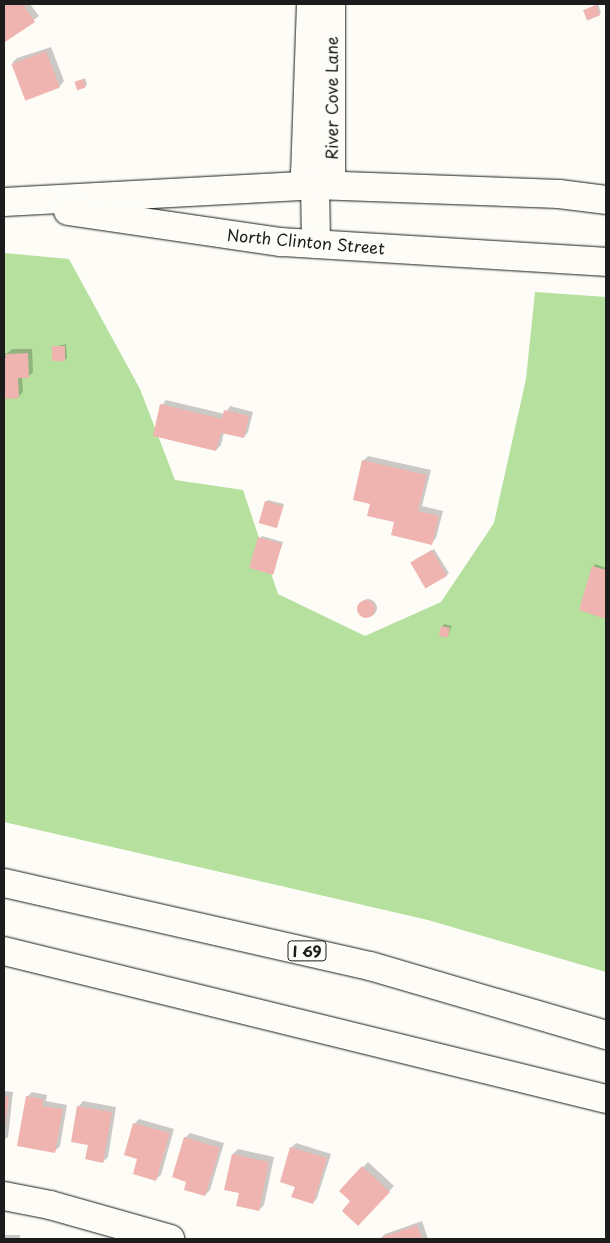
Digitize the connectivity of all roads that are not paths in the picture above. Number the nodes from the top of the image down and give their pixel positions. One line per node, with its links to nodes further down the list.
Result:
1 (311, 4): 3 (main road, River Cove Lane)
2 (331, 4): 3 (main road, River Cove Lane)
3 (315, 185): 4 (main road, North Clinton Street); 5 (main road, North Clinton Street); 6 (main road, River Cove Lane)
4 (606, 200)
5 (6, 202): 6 (main road, North Clinton Street)
6 (316, 244): 7 (main road, North Clinton Street)
7 (606, 262)
8 (4, 883): 10 (main road, I 69)
9 (4, 951): 11 (main road)
10 (606, 1035)
11 (606, 1099)
12 (4, 1196): 13 (main road)
13 (170, 1239)

